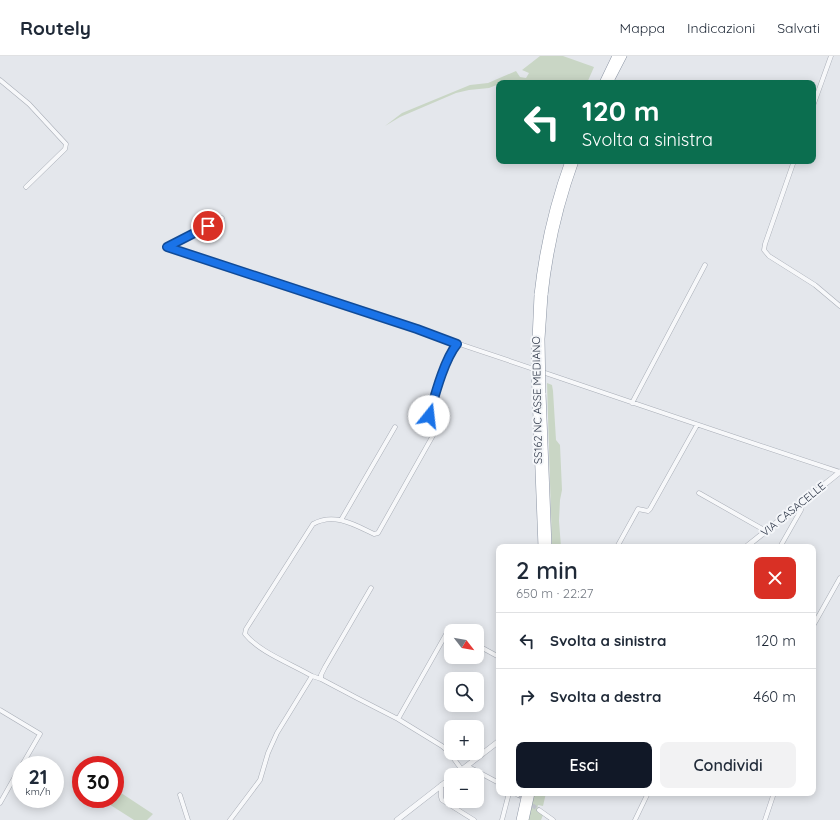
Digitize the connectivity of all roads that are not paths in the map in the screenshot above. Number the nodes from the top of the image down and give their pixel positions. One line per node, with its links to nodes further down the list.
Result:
1 (616, 56): 4 (highway)
2 (623, 56): 4 (highway)
3 (831, 56): 8 (street)
4 (610, 74): 6 (highway); 7 (highway)
5 (0, 80): 12 (street)
6 (605, 80)
7 (609, 80)
8 (816, 98)
9 (568, 164): 13 (highway, SS162 NC ASSE MEDIANO)
10 (573, 164): 13 (highway, SS162 NC ASSE MEDIANO)
11 (793, 164): 16 (street)
12 (26, 187)
13 (554, 215): 18 (highway, SS162 NC ASSE MEDIANO, bridge)
14 (222, 218): 17 (street)
15 (705, 265): 19 (street)
16 (840, 306)
17 (457, 344): 19 (street); 20 (street)
18 (539, 393): 29 (highway, SS162 NC ASSE MEDIANO); 30 (highway, SS162 NC ASSE MEDIANO)
19 (632, 402): 22 (street)
20 (429, 416)
21 (440, 423): 27 (street)
22 (697, 424): 24 (street); 31 (street)
23 (395, 426): 27 (street)
24 (840, 472): 26 (street, VIA CASACELLE)
25 (699, 493): 28 (street)
26 (800, 504): 28 (street, VIA CASACELLE); 33 (street)
27 (341, 520): 40 (street)
28 (766, 531): 32 (street, VIA CASACELLE)
29 (542, 544)
30 (548, 544)
31 (619, 544)
32 (750, 544)
33 (782, 544)
34 (840, 578): 36 (street)
35 (371, 588): 41 (street)
36 (816, 621)
37 (444, 638): 43 (street)
38 (484, 649): 39 (street)
39 (496, 655)
40 (312, 676): 41 (street); 62 (street)
41 (321, 679): 43 (street)
42 (0, 710): 45 (street)
43 (398, 719): 47 (street)
44 (496, 743): 46 (street)
45 (27, 756)
46 (467, 766): 48 (street); 49 (street)
47 (461, 768)
48 (464, 768)
49 (496, 781)
50 (12, 782): 59 (street)
51 (444, 784): 52 (street)
52 (441, 786): 63 (street); 64 (street)
53 (180, 795): 61 (street)
54 (507, 796): 65 (street)
55 (520, 796): 66 (highway)
56 (530, 796): 67 (highway)
57 (647, 796): 69 (street)
58 (773, 796): 70 (street)
59 (0, 803)
60 (539, 810): 68 (street)
61 (188, 820)
62 (230, 820)
63 (397, 820)
64 (474, 820)
65 (502, 820)
66 (520, 820)
67 (526, 820)
68 (553, 820)
69 (635, 820)
70 (765, 820)

